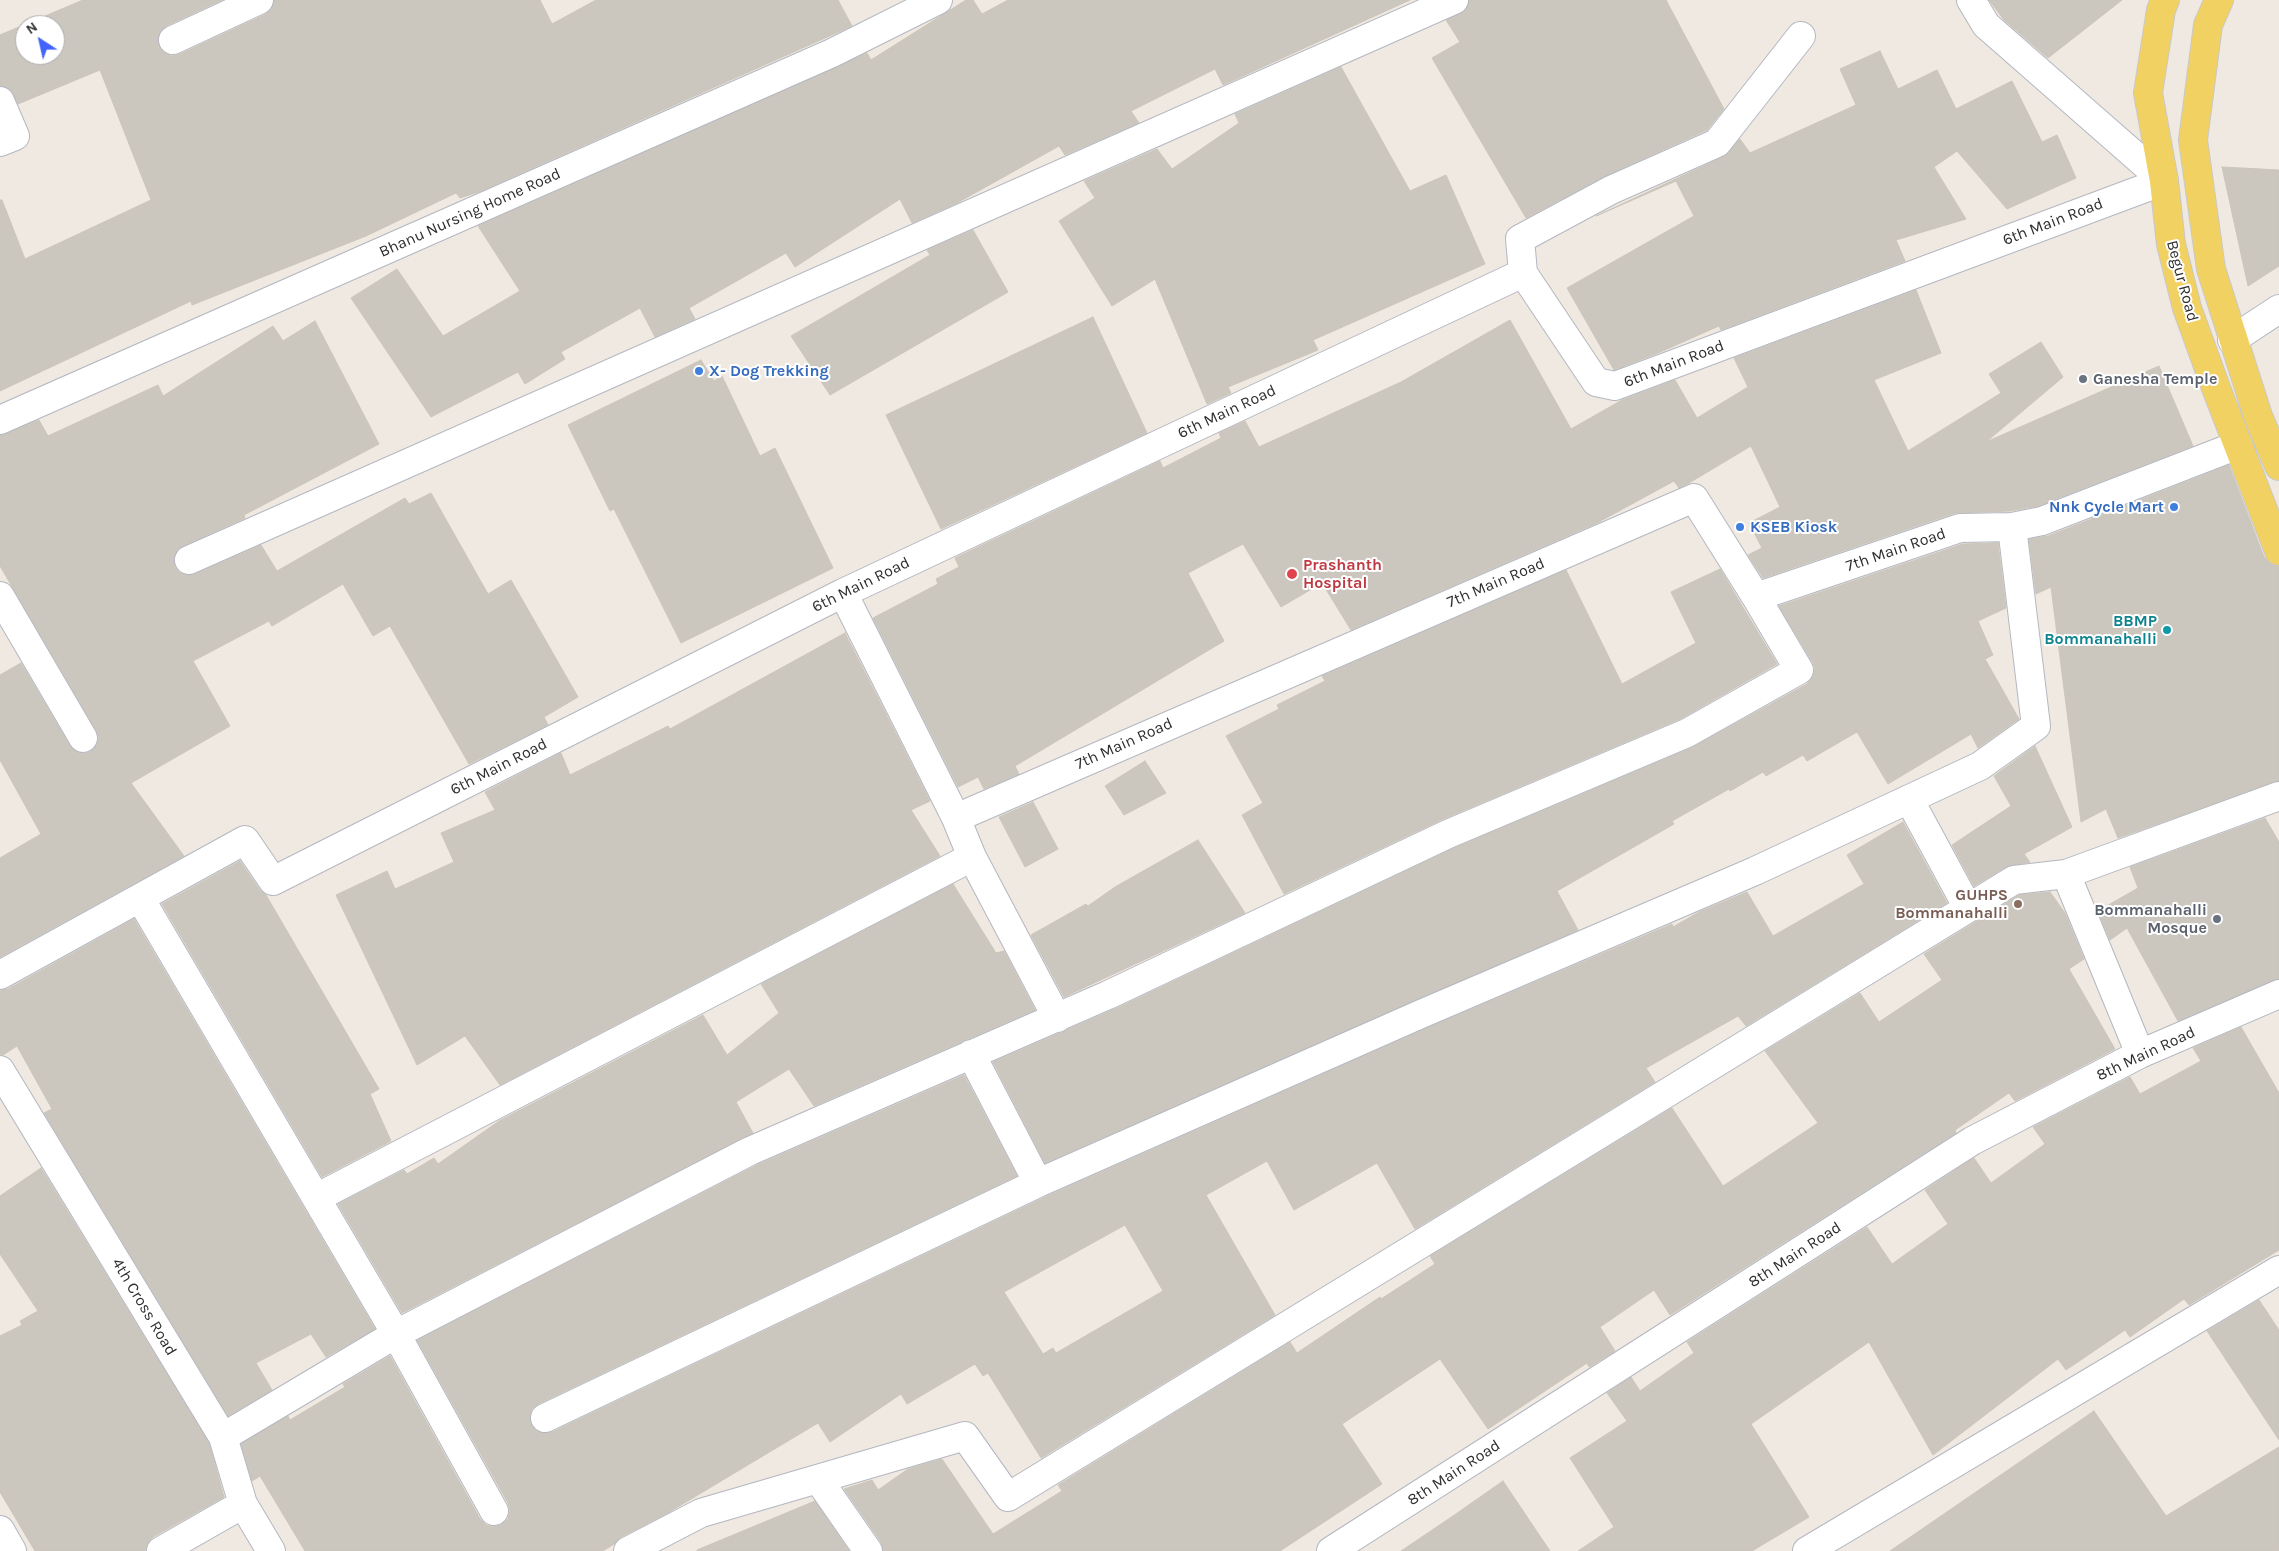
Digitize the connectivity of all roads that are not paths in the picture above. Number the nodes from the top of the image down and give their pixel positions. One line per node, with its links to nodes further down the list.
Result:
1 (259, 0): 8 (street)
2 (938, 0): 15 (street, Bhanu Nursing Home Road)
3 (1454, 0): 20 (street)
4 (1971, 0): 11 (street)
5 (2165, 0): 11 (main road, Begur Road)
6 (2219, 0): 14 (main road, Begur Road)
7 (1801, 36): 12 (street)
8 (173, 40)
9 (0, 101): 10 (street)
10 (0, 142)
11 (2164, 181): 12 (street, 6th Main Road); 16 (main road, Begur Road)
12 (1522, 273): 21 (street, 6th Main Road)
13 (2279, 309): 14 (street)
14 (2232, 340): 17 (main road, Begur Road)
15 (0, 420)
16 (2238, 445): 18 (street, 7th Main Road); 19 (main road, Begur Road)
17 (2279, 466)
18 (2012, 527): 23 (street, 7th Main Road); 26 (street)
19 (2279, 551)
20 (188, 560)
21 (843, 593): 27 (street); 30 (street, 6th Main Road)
22 (0, 596): 24 (street)
23 (1756, 597): 27 (street, 7th Main Road); 34 (street)
24 (83, 738)
25 (2279, 796): 29 (street)
26 (1909, 799): 31 (street); 38 (street)
27 (956, 818): 28 (street)
28 (972, 857): 34 (street); 39 (street)
29 (2066, 874): 31 (street); 36 (street)
30 (140, 898): 32 (street); 39 (street)
31 (1968, 908): 44 (street)
32 (0, 975)
33 (2279, 994): 36 (street, 8th Main Road)
34 (1057, 1018): 35 (street)
35 (971, 1054): 38 (street); 41 (street)
36 (2140, 1054): 53 (street, 8th Main Road)
37 (3, 1084): 43 (street, 4th Cross Road)
38 (1038, 1183): 42 (street)
39 (318, 1197): 41 (street)
40 (2279, 1270): 54 (street)
41 (396, 1334): 43 (street); 46 (street)
42 (545, 1418)
43 (223, 1437): 45 (street, 4th Cross Road)
44 (818, 1479): 51 (street); 52 (street)
45 (243, 1504): 49 (street); 50 (street, 4th Cross Road)
46 (494, 1511)
47 (0, 1530): 48 (street)
48 (12, 1551)
49 (161, 1551)
50 (271, 1551)
51 (628, 1551)
52 (868, 1551)
53 (1331, 1551)
54 (1807, 1551)

